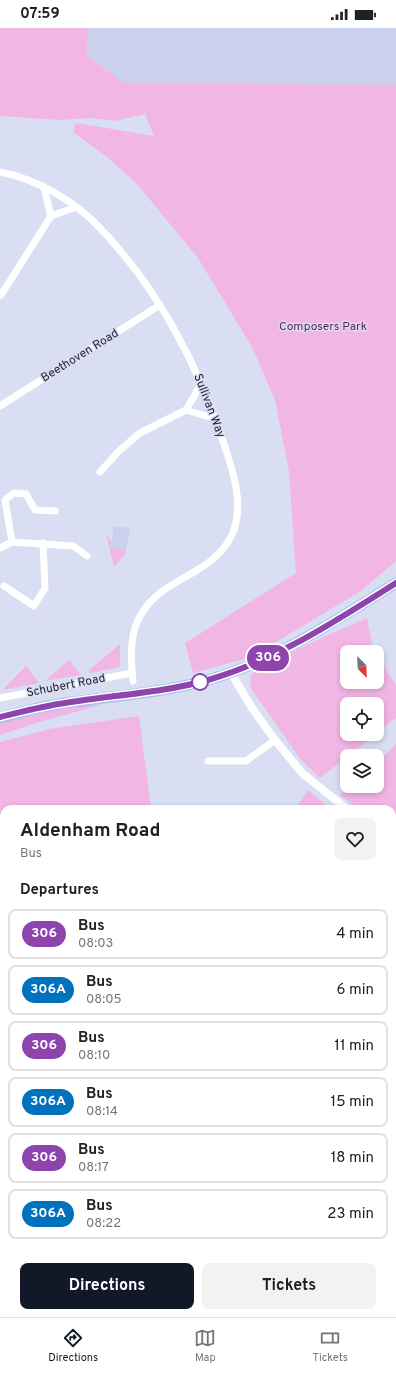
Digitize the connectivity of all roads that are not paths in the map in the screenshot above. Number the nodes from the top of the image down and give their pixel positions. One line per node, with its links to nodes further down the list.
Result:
1 (0, 172): 2 (street, Sullivan Way)
2 (44, 188): 3 (street, Sullivan Way); 4 (street)
3 (76, 207): 4 (street); 6 (street, Sullivan Way)
4 (51, 216): 5 (street)
5 (1, 295)
6 (160, 305): 7 (street, Sullivan Way); 8 (street, Beethoven Road)
7 (202, 384): 9 (street); 10 (street, Sullivan Way)
8 (0, 406)
9 (186, 410): 10 (street); 11 (street)
10 (216, 419): 19 (street, Sullivan Way)
11 (100, 472)
12 (55, 511): 13 (street)
13 (12, 542): 14 (street); 15 (street)
14 (43, 543): 16 (street); 18 (street)
15 (0, 548)
16 (87, 556)
17 (396, 583): 20 (main road)
18 (4, 586)
19 (132, 673): 21 (street, Sullivan Way); 22 (street, Schubert Road)
20 (231, 673): 23 (main road); 24 (street)
21 (133, 681)
22 (0, 698)
23 (0, 718)
24 (275, 740): 25 (street); 26 (street)
25 (208, 761)
26 (342, 805)

